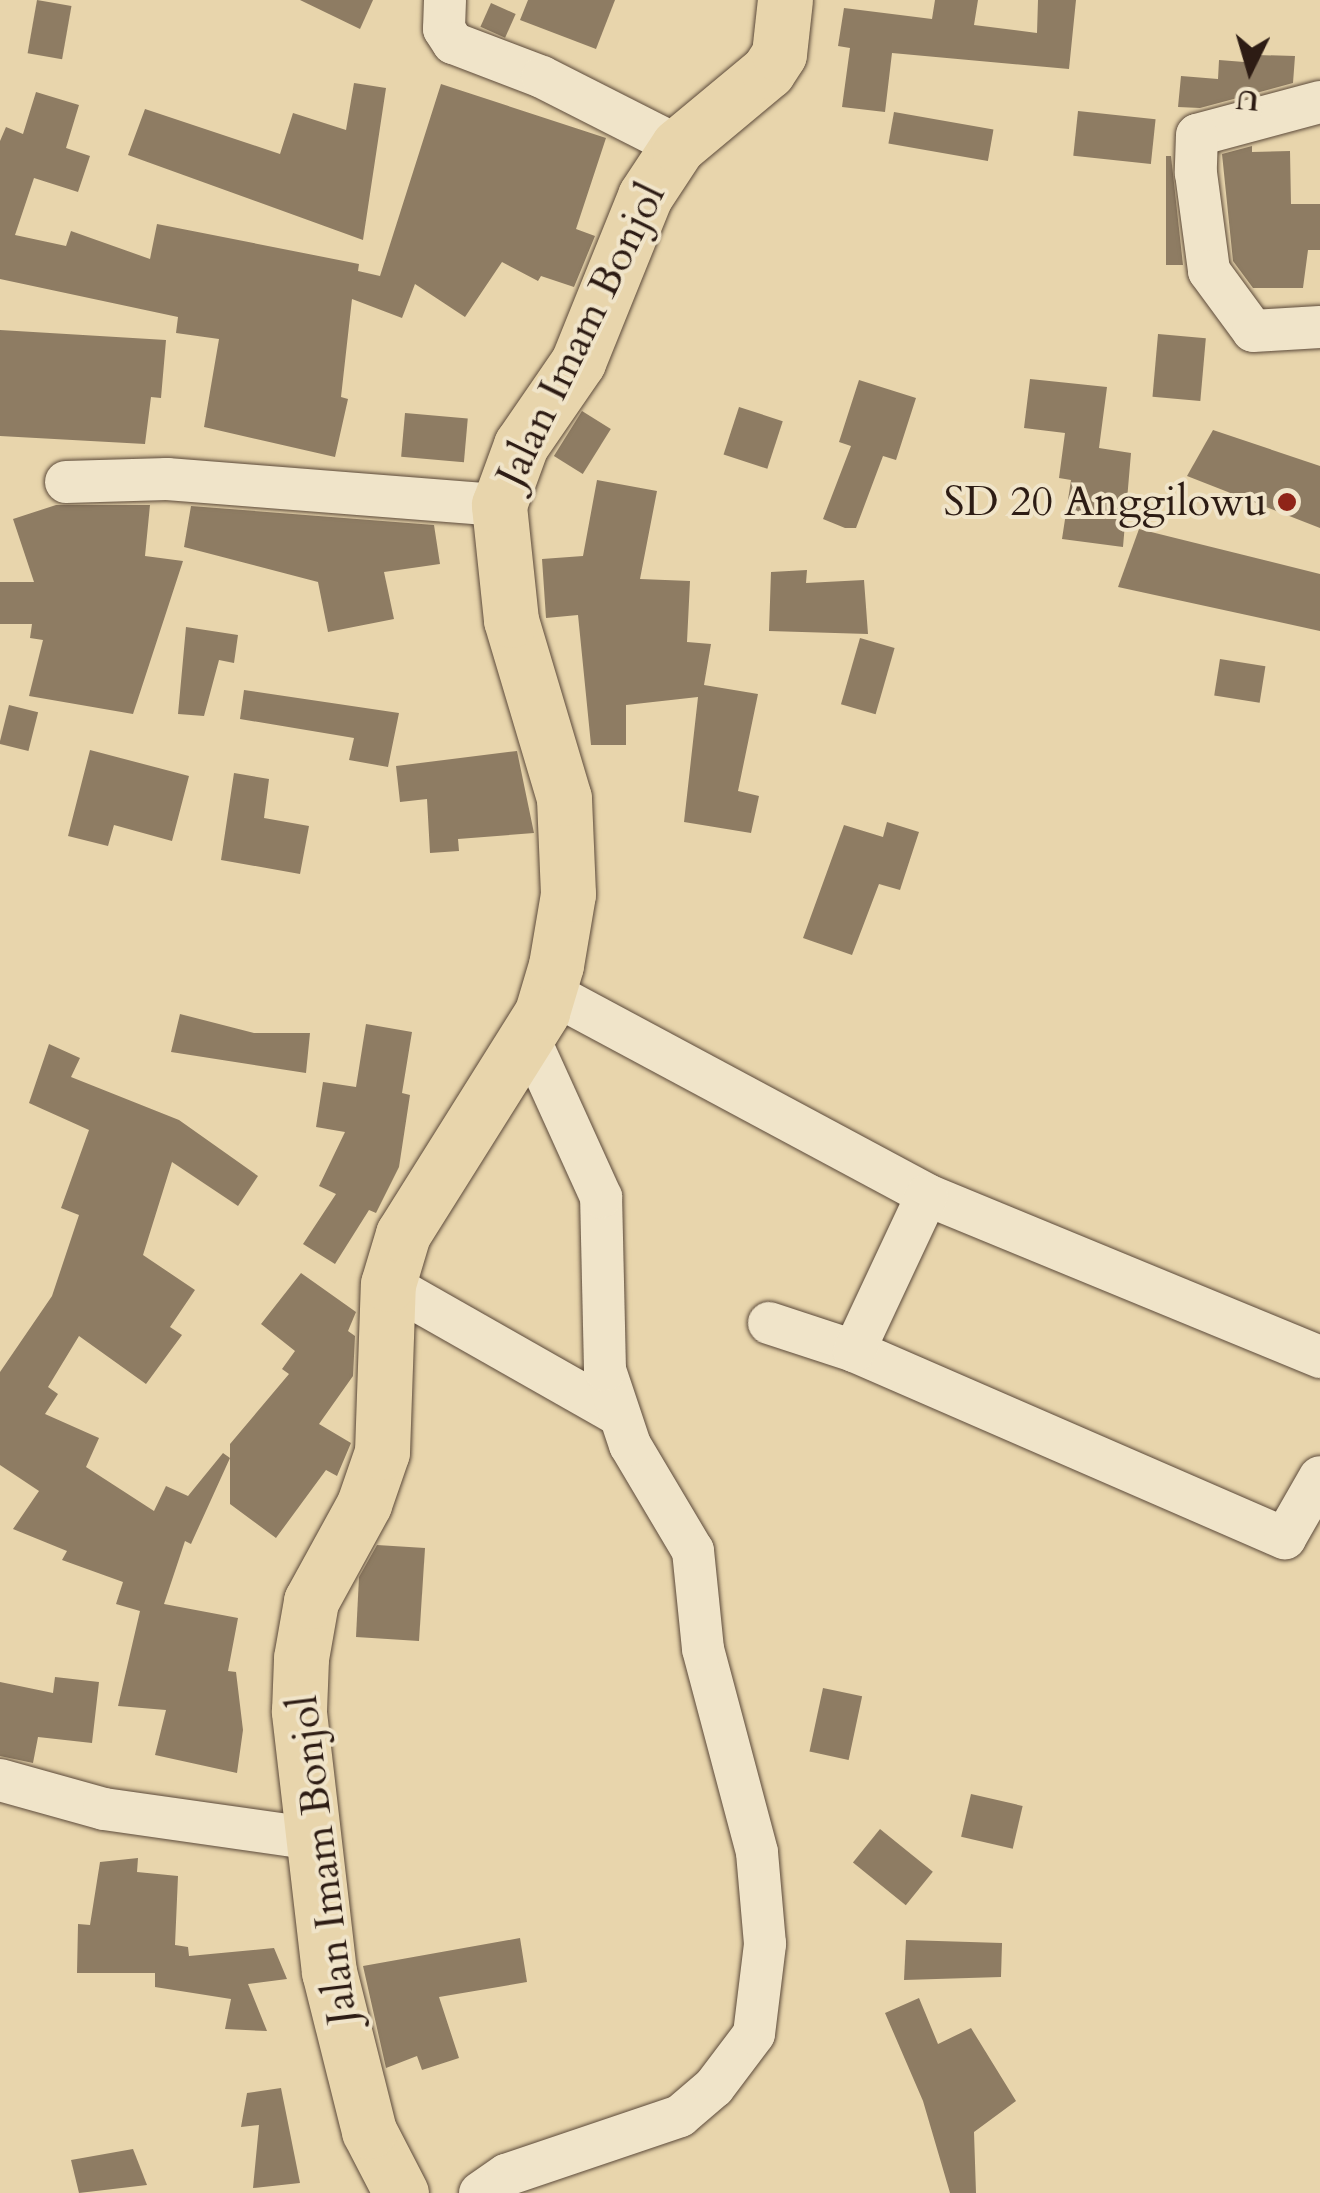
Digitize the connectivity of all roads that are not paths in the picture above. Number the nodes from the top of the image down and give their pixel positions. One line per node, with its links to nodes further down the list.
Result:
1 (444, 0): 4 (street)
2 (785, 0): 4 (main road, Jalan Imam Bonjol)
3 (1320, 102): 5 (street)
4 (678, 146): 7 (main road, Jalan Imam Bonjol)
5 (1320, 327)
6 (66, 482): 7 (street)
7 (499, 504): 8 (main road, Jalan Imam Bonjol)
8 (539, 1014): 9 (street); 10 (main road, Jalan Imam Bonjol); 14 (street)
9 (927, 1195): 12 (street); 13 (street)
10 (388, 1284): 14 (street); 17 (main road, Jalan Imam Bonjol)
11 (769, 1323): 12 (street)
12 (854, 1351): 15 (street)
13 (1320, 1357)
14 (617, 1414): 19 (street)
15 (1320, 1477)
16 (0, 1780): 17 (street)
17 (314, 1839): 18 (main road, Jalan Imam Bonjol)
18 (400, 2193)
19 (480, 2193)

